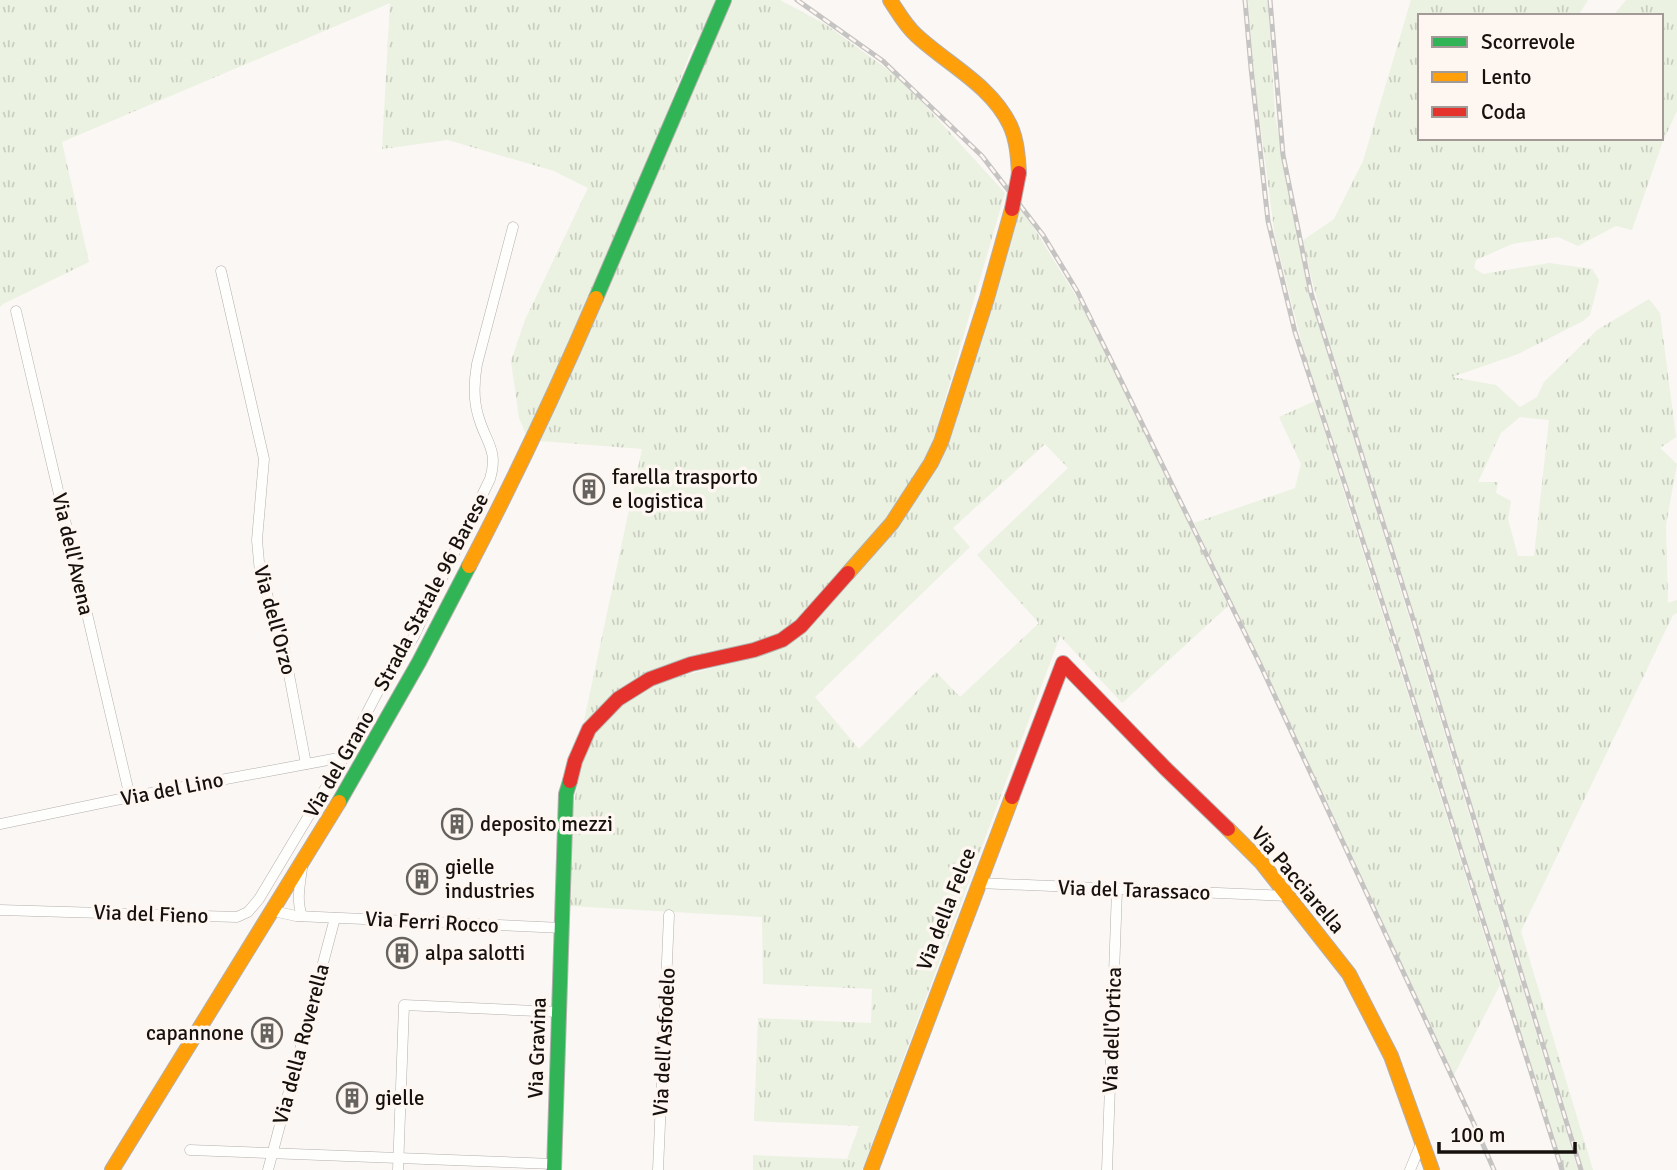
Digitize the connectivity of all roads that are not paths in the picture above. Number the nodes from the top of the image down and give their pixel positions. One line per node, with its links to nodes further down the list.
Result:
1 (724, 0): 11 (main road, Strada Statale 96 Barese)
2 (890, 0): 22 (main road, Via Gravina, bridge)
3 (513, 227): 7 (street, Via del Grano)
4 (221, 271): 8 (street, Via dell'Orzo)
5 (16, 311): 9 (street, Via dell'Avena)
6 (1063, 663): 14 (main road, Via della Felce); 16 (main road, Via Pacciarella)
7 (344, 757): 8 (street, Via del Lino); 12 (street, Via del Grano)
8 (306, 764): 9 (street, Via del Lino)
9 (130, 797): 10 (street, Via del Lino)
10 (0, 824)
11 (304, 860): 13 (main road, Strada Statale 96 Barese); 19 (street)
12 (278, 869): 13 (street); 18 (street, Via del Fieno)
13 (292, 880): 17 (main road, Strada Statale 96 Barese)
14 (978, 883): 15 (street, Via del Tarassaco); 33 (main road, Via della Felce)
15 (1117, 890): 16 (street, Via del Tarassaco); 34 (street, Via dell'Ortica)
16 (1289, 896): 24 (main road, Via Pacciarella)
17 (277, 904): 19 (street); 19 (street); 29 (main road, Strada Statale 96 Barese)
18 (0, 910)
19 (301, 911): 21 (street, Via Ferri Rocco)
20 (670, 915): 32 (street, Via dell'Asfodelo)
21 (335, 918): 22 (street, Via Ferri Rocco); 26 (street, Via della Roverella)
22 (563, 928): 23 (main road, Via Gravina)
23 (559, 1012): 27 (street); 28 (main road, Via Gravina)
24 (1422, 1140): 35 (street); 36 (main road, Via Pacciarella)
25 (190, 1150): 26 (street)
26 (272, 1153): 27 (street); 30 (street, Via della Roverella)
27 (398, 1158): 28 (street); 31 (street)
28 (554, 1167)
29 (112, 1170)
30 (268, 1170)
31 (398, 1170)
32 (658, 1170)
33 (871, 1170)
34 (1107, 1170)
35 (1410, 1170)
36 (1432, 1170)

